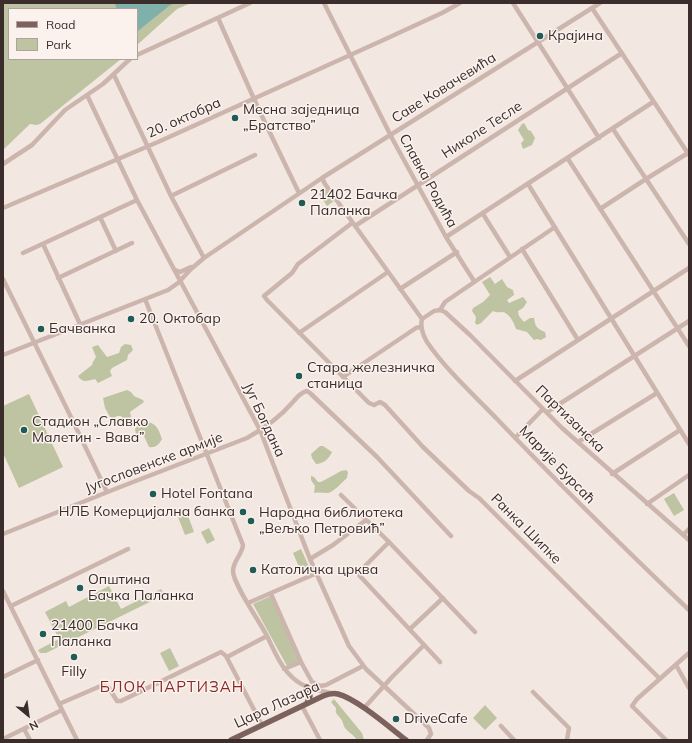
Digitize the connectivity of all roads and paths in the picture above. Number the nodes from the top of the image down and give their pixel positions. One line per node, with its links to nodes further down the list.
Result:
1 (250, 3): 7 (street)
2 (324, 3): 11 (street, Славка Родића)
3 (460, 3): 11 (street, 20. октобра)
4 (513, 3): 8 (street)
5 (600, 3): 6 (street, Саве Ковачевића)
6 (592, 8): 8 (street, Саве Ковачевића); 9 (street)
7 (218, 18): 10 (street); 16 (street)
8 (537, 42): 14 (street); 19 (street, Саве Ковачевића)
9 (622, 53): 14 (street, Николе Тесле); 17 (street)
10 (138, 55)
11 (350, 55): 16 (street, 20. октобра); 19 (street, Славка Родића)
12 (129, 60): 13 (street)
13 (114, 75): 15 (street); 21 (street)
14 (568, 89): 20 (street); 30 (street, Николе Тесле)
15 (86, 95): 25 (street, Југ Богдана); 26 (street)
16 (254, 99): 21 (street, 20. октобра); 31 (street)
17 (653, 102): 18 (street); 22 (street)
18 (613, 129): 20 (street); 28 (street)
19 (391, 135): 27 (street, Саве Ковачевића); 30 (street, Славка Родића)
20 (599, 138): 24 (street)
21 (148, 146): 25 (street, 20. октобра); 32 (street)
22 (688, 154): 28 (street)
23 (256, 155): 32 (street)
24 (568, 159): 29 (street); 35 (street)
25 (117, 160): 33 (street, Југ Богдана); 34 (street, 20. октобра)
26 (3, 164)
27 (322, 178): 31 (street, Саве Ковачевића); 38 (street)
28 (646, 179): 35 (street); 43 (street)
29 (528, 184): 36 (street); 39 (street)
30 (419, 185): 38 (street, Николе Тесле); 40 (street, Славка Родића)
31 (299, 193): 49 (street, Саве Ковачевића)
32 (171, 196): 49 (street)
33 (137, 200): 37 (street); 52 (street, Југ Богдана)
34 (3, 208)
35 (600, 210): 59 (street)
36 (483, 214): 40 (street); 48 (street)
37 (100, 217): 42 (street); 45 (street)
38 (354, 224): 53 (street); 60 (street, Николе Тесле)
39 (555, 227): 44 (street); 64 (street)
40 (446, 237): 46 (street, Славка Родића)
41 (132, 243): 45 (street)
42 (43, 244): 47 (street); 54 (street)
43 (689, 244)
44 (522, 249): 48 (street); 70 (street)
45 (116, 250): 54 (street)
46 (457, 252): 57 (street, Славка Родића); 58 (street)
47 (23, 253)
48 (510, 257): 57 (street)
49 (204, 258): 50 (street, Саве Ковачевића)
50 (196, 265): 52 (street); 56 (street, Саве Ковачевића)
51 (689, 268): 59 (street)
52 (175, 270): 56 (street, Југ Богдана)
53 (388, 272): 58 (street); 69 (street)
54 (58, 278): 66 (street)
55 (3, 279): 71 (street)
56 (181, 280): 61 (street, Саве Ковачевића); 79 (street, Југ Богдана)
57 (474, 281): 62 (street)
58 (400, 289): 63 (street)
59 (654, 291): 64 (street); 68 (street)
60 (264, 296): 69 (street, Ранка Шипке)
61 (145, 299): 66 (street, Саве Ковачевића); 84 (street)
62 (440, 310): 63 (street); 76 (street, Партизанска)
63 (422, 319): 67 (street)
64 (611, 319): 70 (street); 74 (street)
65 (689, 320): 68 (street)
66 (80, 324): 71 (street, Саве Ковачевића)
67 (420, 327): 75 (street); 81 (street, Марије Бурсаћ)
68 (677, 328): 72 (street); 74 (street)
69 (299, 333): 75 (street, Ранка Шипке)
70 (578, 340): 76 (street)
71 (35, 343): 73 (street, Саве Ковачевића); 87 (street)
72 (689, 346)
73 (3, 355)
74 (634, 356): 77 (street); 78 (street)
75 (343, 377): 119 (street, Ранка Шипке)
76 (515, 381): 78 (street, Партизанска)
77 (657, 393): 80 (street); 82 (street)
78 (545, 410): 81 (street); 82 (street, Партизанска)
79 (260, 430): 84 (street, Југословенске армије); 94 (street, Југословенске армије); 98 (street, Југ Богдана)
80 (680, 430): 83 (street); 85 (street)
81 (515, 438): 105 (street, Марије Бурсаћ)
82 (578, 442): 85 (street, Партизанска)
83 (689, 444)
84 (207, 454): 87 (street, Југословенске армије); 103 (street)
85 (612, 474): 89 (street, Партизанска)
86 (689, 475): 89 (street)
87 (107, 492): 92 (street, Југословенске армије)
88 (341, 495): 90 (street)
89 (647, 504): 93 (street, Партизанска)
90 (366, 520): 96 (street); 98 (street)
91 (689, 529): 93 (street)
92 (3, 534)
93 (683, 535): 95 (street, Партизанска)
94 (451, 536)
95 (689, 540)
96 (389, 542): 102 (street); 106 (street)
97 (128, 549): 104 (street)
98 (310, 559): 99 (street, Југ Богдана)
99 (317, 573): 101 (street); 116 (street, Југ Богдана)
100 (3, 591): 104 (street)
101 (271, 594): 103 (street); 113 (street)
102 (443, 598): 106 (street); 107 (street)
103 (248, 604): 108 (street)
104 (10, 606): 112 (street)
105 (689, 610)
106 (410, 629): 109 (street)
107 (475, 632)
108 (267, 636): 111 (street); 117 (street)
109 (424, 645): 114 (street); 120 (street)
110 (689, 653): 115 (street)
111 (227, 657): 125 (street); 129 (street)
112 (38, 660): 118 (street); 125 (street)
113 (301, 662): 116 (street); 117 (street)
114 (440, 662)
115 (676, 665): 119 (street); 122 (street)
116 (363, 666): 120 (street, Југ Богдана)
117 (284, 669): 121 (street)
118 (3, 678)
119 (660, 678): 141 (street)
120 (383, 686): 127 (street); 138 (street, Југ Богдана)
121 (307, 687): 124 (street); 126 (main road)
122 (689, 688)
123 (533, 692): 140 (street)
124 (334, 694): 126 (main road, Цара Лазара); 127 (main road)
125 (59, 704): 128 (street)
126 (305, 705): 129 (main road, Цара Лазара); 136 (street)
127 (364, 708): 137 (main road)
128 (62, 710): 131 (street); 134 (street)
129 (262, 726): 135 (main road, Цара Лазара)
130 (501, 726): 139 (street)
131 (24, 729): 132 (street); 133 (street)
132 (3, 739)
133 (30, 740)
134 (77, 740)
135 (231, 740)
136 (320, 740)
137 (406, 740)
138 (427, 740)
139 (514, 740)
140 (567, 740)
141 (666, 740)

